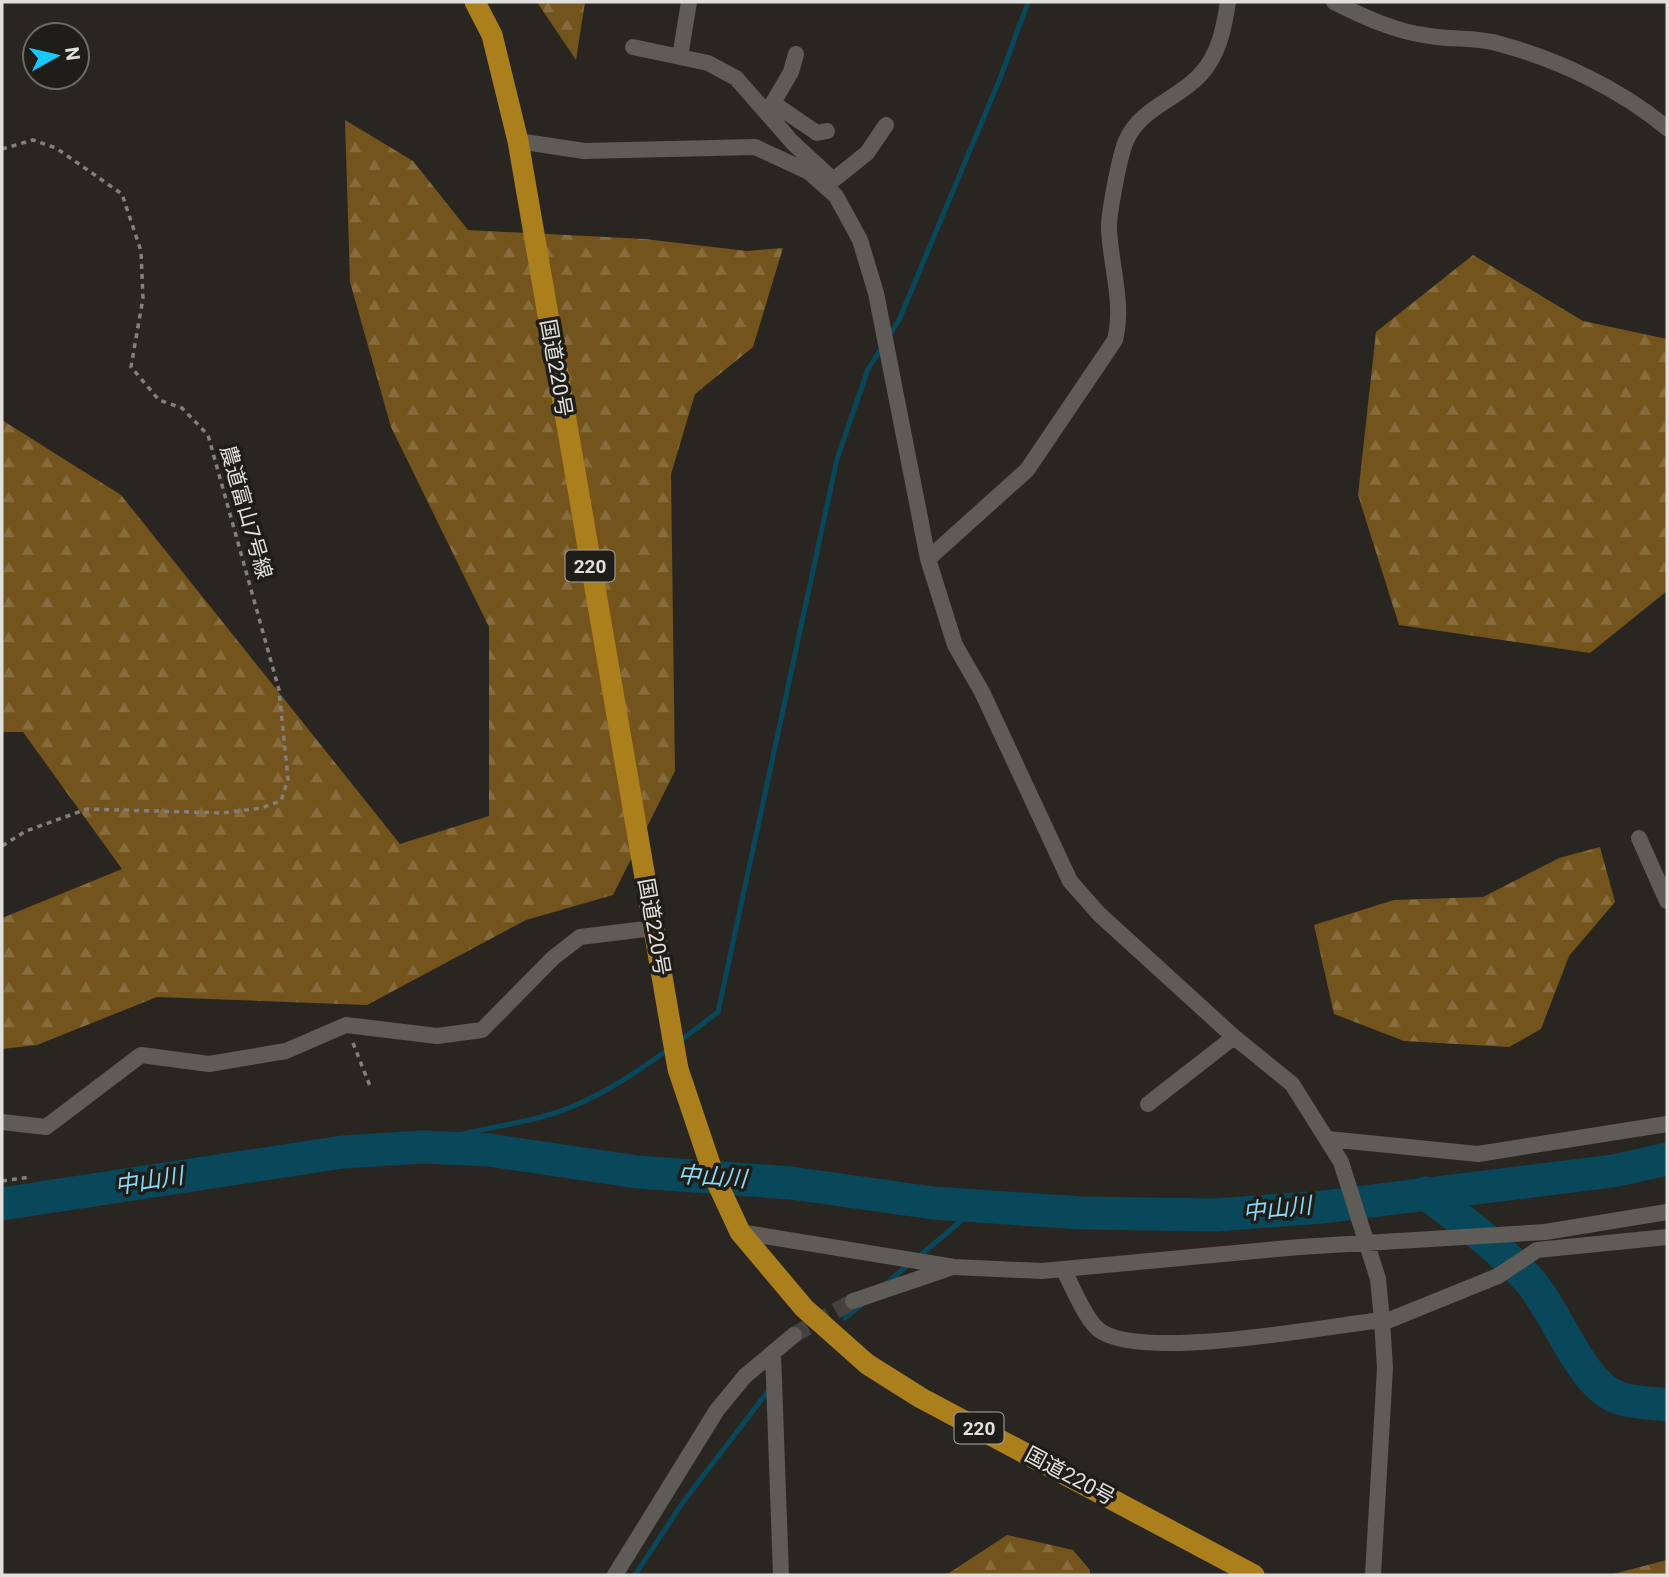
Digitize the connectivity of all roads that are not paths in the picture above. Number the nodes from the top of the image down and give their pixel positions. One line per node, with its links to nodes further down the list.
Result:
1 (475, 2): 12 (highway, 国道220号 / 220)
2 (689, 2): 7 (street)
3 (1228, 2): 14 (street)
4 (1334, 2): 10 (street)
5 (633, 47): 7 (street)
6 (796, 54): 8 (street)
7 (680, 57): 8 (street)
8 (770, 108): 11 (street); 13 (street)
9 (886, 125): 13 (street)
10 (1667, 128)
11 (827, 131)
12 (518, 141): 13 (street); 17 (highway, 国道220号 / 220)
13 (829, 183): 14 (street)
14 (928, 559): 18 (street)
15 (1639, 838): 16 (street)
16 (1667, 901)
17 (654, 928): 20 (street); 24 (highway, 国道220号 / 220)
18 (1234, 1037): 19 (street); 22 (street)
19 (1148, 1104)
20 (2, 1122)
21 (1667, 1124): 22 (street)
22 (1328, 1139): 26 (street)
23 (1667, 1212): 26 (street)
24 (740, 1232): 27 (street); 35 (highway, 国道220号 / 220)
25 (1667, 1237): 30 (street)
26 (1367, 1241): 28 (street); 30 (street)
27 (954, 1267): 28 (street); 29 (street)
28 (1063, 1269): 30 (street)
29 (853, 1301)
30 (1382, 1322): 36 (street)
31 (794, 1335): 32 (street)
32 (773, 1353): 33 (street); 34 (street)
33 (615, 1575)
34 (781, 1575)
35 (1254, 1575)
36 (1373, 1575)

